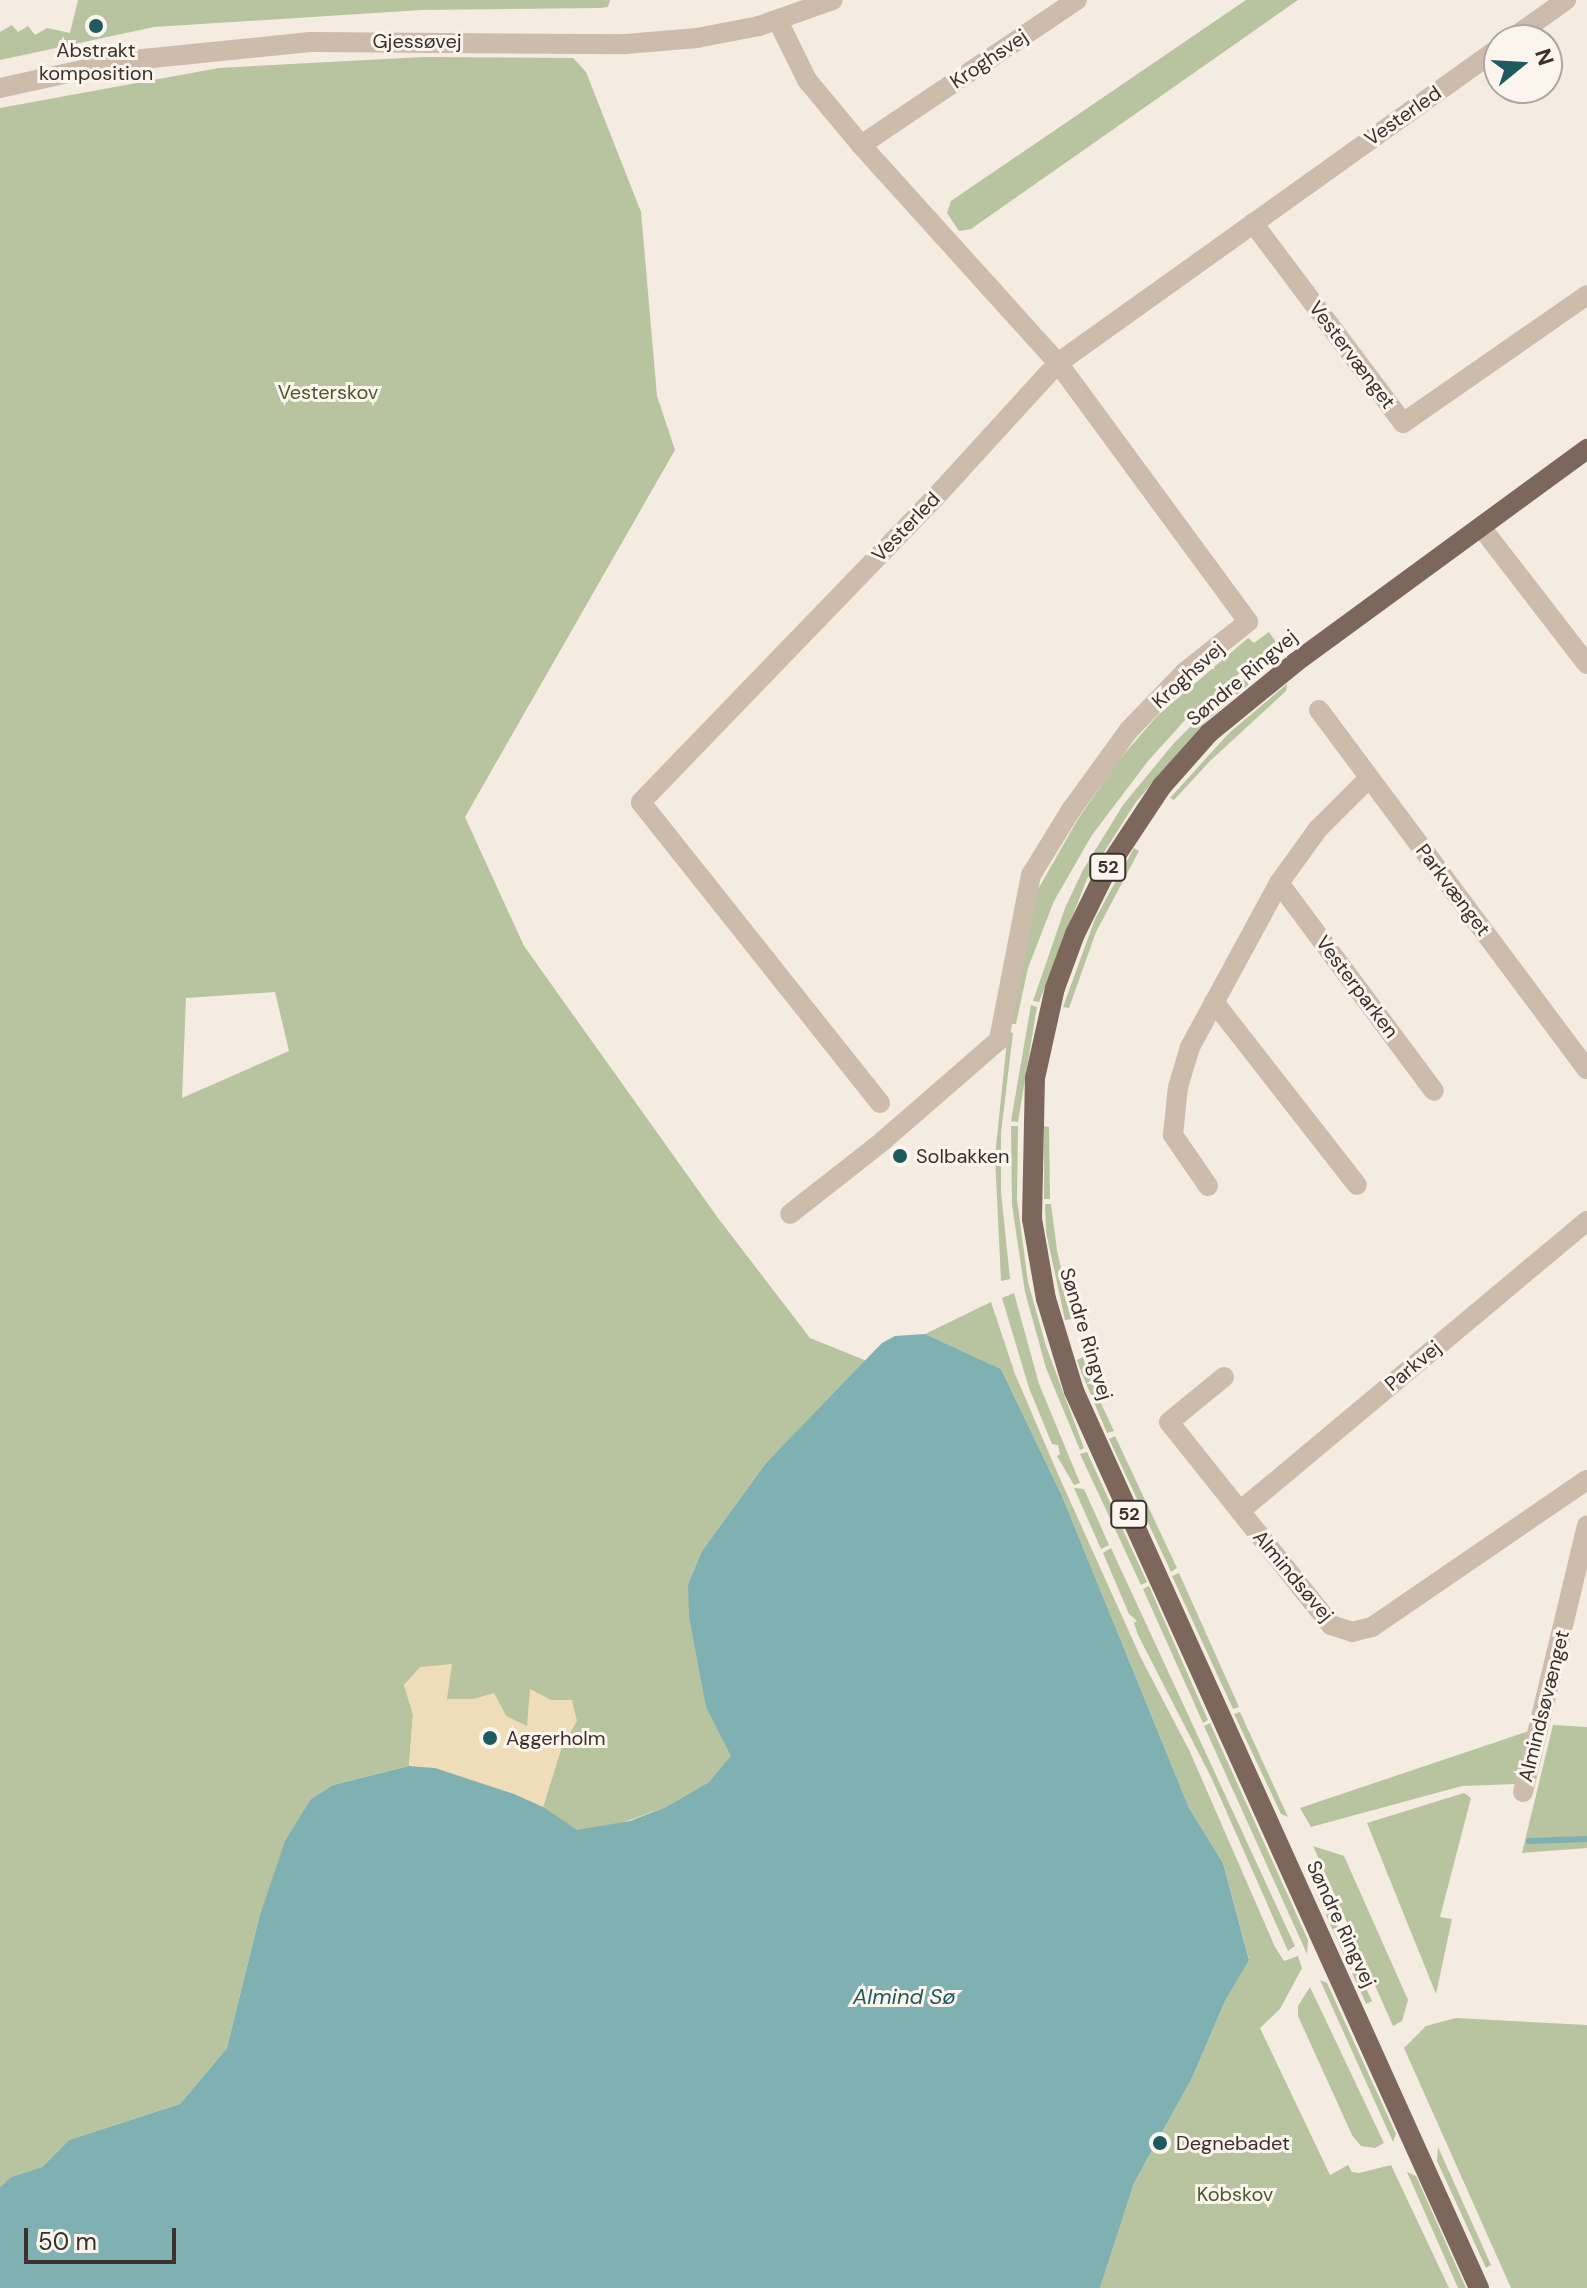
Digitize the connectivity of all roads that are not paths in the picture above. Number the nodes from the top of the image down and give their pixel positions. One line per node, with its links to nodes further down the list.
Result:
1 (833, 0): 4 (street, Gjessøvej)
2 (1077, 0): 8 (street, Kroghsvej)
3 (1566, 0): 5 (street)
4 (778, 21): 7 (street, Gjessøvej); 8 (street, Kroghsvej)
5 (1532, 24)
6 (1483, 59): 9 (street, Vesterled)
7 (0, 88)
8 (861, 145): 11 (street, Kroghsvej)
9 (1253, 223): 10 (street, Vestervænget); 11 (street, Vesterled)
10 (1587, 295)
11 (1058, 363): 21 (street, Vesterled); 24 (street, Kroghsvej)
12 (1587, 449): 13 (main road, Søndre Ringvej / 52)
13 (1481, 527): 14 (street); 31 (main road, Søndre Ringvej / 52)
14 (1587, 664)
15 (1319, 710): 16 (street, Parkvænget)
16 (1369, 778): 17 (street); 19 (street, Parkvænget)
17 (1279, 883): 18 (street); 20 (street, Vesterparken)
18 (1214, 1002): 22 (street); 23 (street)
19 (1585, 1063)
20 (1434, 1091)
21 (880, 1103)
22 (1357, 1185)
23 (1208, 1186)
24 (790, 1214)
25 (1587, 1221): 28 (street, Parkvej)
26 (1224, 1377): 28 (street, Almindsøvej)
27 (1586, 1485): 28 (street, Almindsøvej)
28 (1240, 1511)
29 (1587, 1526): 30 (street, Almindsøvænget)
30 (1523, 1792)
31 (1479, 2288)

